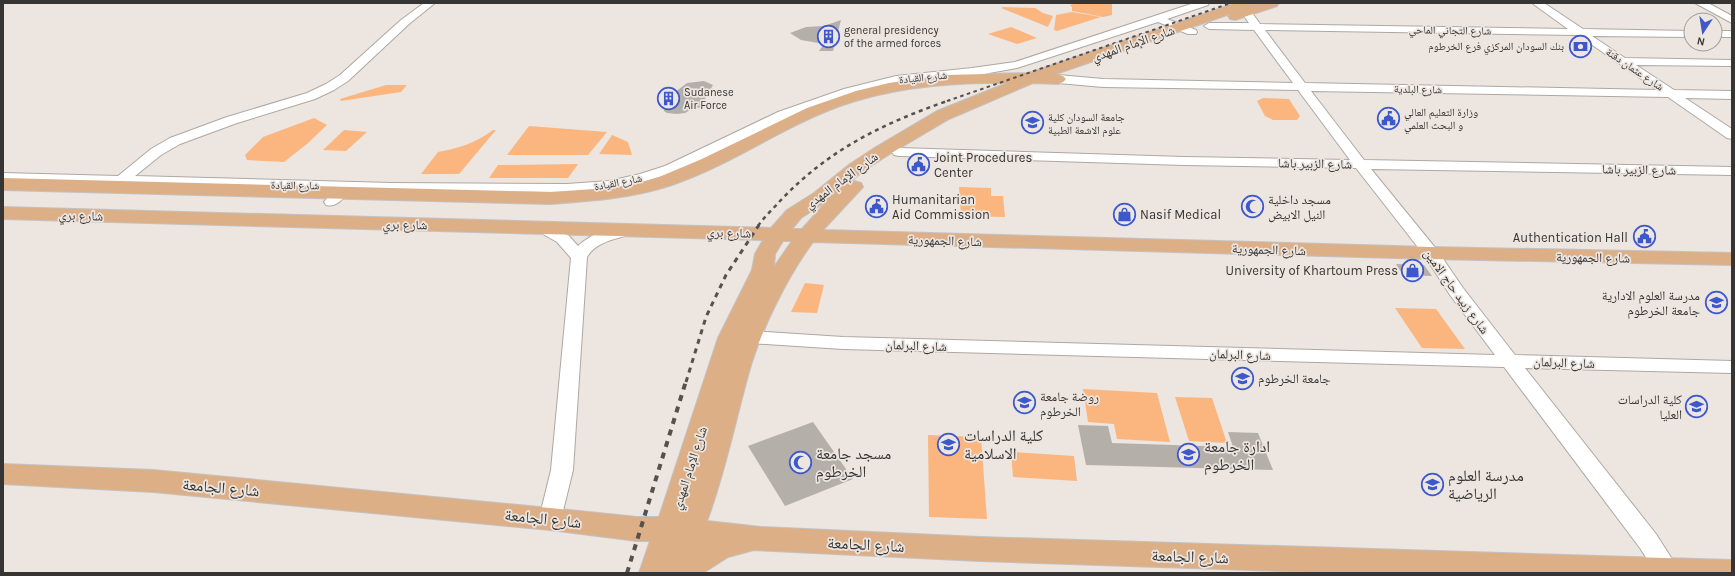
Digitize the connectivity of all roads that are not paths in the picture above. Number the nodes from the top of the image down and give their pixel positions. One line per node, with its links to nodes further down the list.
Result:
1 (430, 3): 32 (street)
2 (1204, 3): 7 (street, شارع القيادة)
3 (1272, 3): 6 (main road)
4 (1537, 3): 12 (street, شارع عثمان دقنة)
5 (1700, 3): 8 (street)
6 (1247, 8): 9 (main road); 10 (street, شارع زبيد حاج الامين); 11 (main road, شارع الإمام المهدي)
7 (1158, 19): 11 (street); 17 (street, شارع القيادة)
8 (1732, 20)
9 (1209, 26): 10 (street, شارع التجاني الماحي); 11 (main road)
10 (1256, 26): 12 (street, شارع التجاني الماحي); 18 (street, شارع زبيد حاج الامين)
11 (1186, 29): 17 (main road, شارع الإمام المهدي); 17 (main road)
12 (1580, 32): 13 (street, شارع التجاني الماحي); 14 (street, شارع عثمان دقنة)
13 (1683, 34)
14 (1623, 60): 15 (street); 16 (street, شارع عثمان دقنة)
15 (1732, 63)
16 (1646, 76): 19 (street); 20 (street, شارع عثمان دقنة); 21 (street)
17 (1031, 78): 18 (street, شارع البلدية); 27 (main road, شارع الإمام المهدي); 34 (main road, شارع القيادة); 38 (main road, شارع الإمام المهدي)
18 (1301, 86): 19 (street, شارع البلدية); 28 (street, شارع زبيد حاج الامين)
19 (1628, 93): 20 (street, شارع البلدية); 23 (street)
20 (1671, 94): 21 (street, شارع البلدية); 23 (street, شارع عثمان دقنة)
21 (1717, 95): 22 (street, شارع البلدية); 23 (street)
22 (1732, 95)
23 (1699, 113): 24 (street, شارع عثمان دقنة)
24 (1714, 123): 25 (street); 26 (street, شارع عثمان دقنة)
25 (1732, 124)
26 (1732, 135)
27 (899, 152): 28 (street, شارع الزبير باشا); 39 (main road, شارع الإمام المهدي)
28 (1359, 163): 29 (street, شارع الزبير باشا); 40 (street, شارع زبيد حاج الامين)
29 (1732, 170)
30 (3, 177): 32 (street, شارع القيادة)
31 (3, 184): 32 (main road, شارع القيادة)
32 (116, 184): 34 (main road, شارع القيادة)
33 (3, 193): 34 (main road, شارع القيادة)
34 (339, 194)
35 (3, 213): 36 (main road, شارع بري)
36 (541, 227): 37 (main road, شارع بري); 41 (street)
37 (628, 230): 38 (main road, شارع بري); 41 (street)
38 (767, 234): 39 (main road, شارع بري); 48 (main road, شارع الإمام المهدي)
39 (807, 236): 40 (main road, شارع الجمهورية); 43 (main road, شارع الإمام المهدي)
40 (1431, 253): 42 (main road, شارع الجمهورية); 44 (street, شارع زبيد حاج الامين)
41 (579, 257): 47 (street)
42 (1732, 259)
43 (749, 337): 44 (street, شارع البرلمان); 48 (main road, شارع الإمام المهدي)
44 (1510, 361): 45 (street, شارع البرلمان); 50 (street, شارع زبيد حاج الامين)
45 (1732, 367)
46 (3, 474): 47 (main road, شارع الجامعة)
47 (550, 519): 48 (main road, شارع الجامعة)
48 (679, 531): 49 (main road, شارع الجامعة); 51 (main road, شارع الإمام المهدي); 52 (main road, شارع الإمام المهدي)
49 (761, 539): 50 (main road, شارع الجامعة); 53 (main road)
50 (1667, 570): 54 (main road, شارع الجامعة)
51 (654, 573)
52 (673, 573)
53 (680, 573)
54 (1732, 573)

